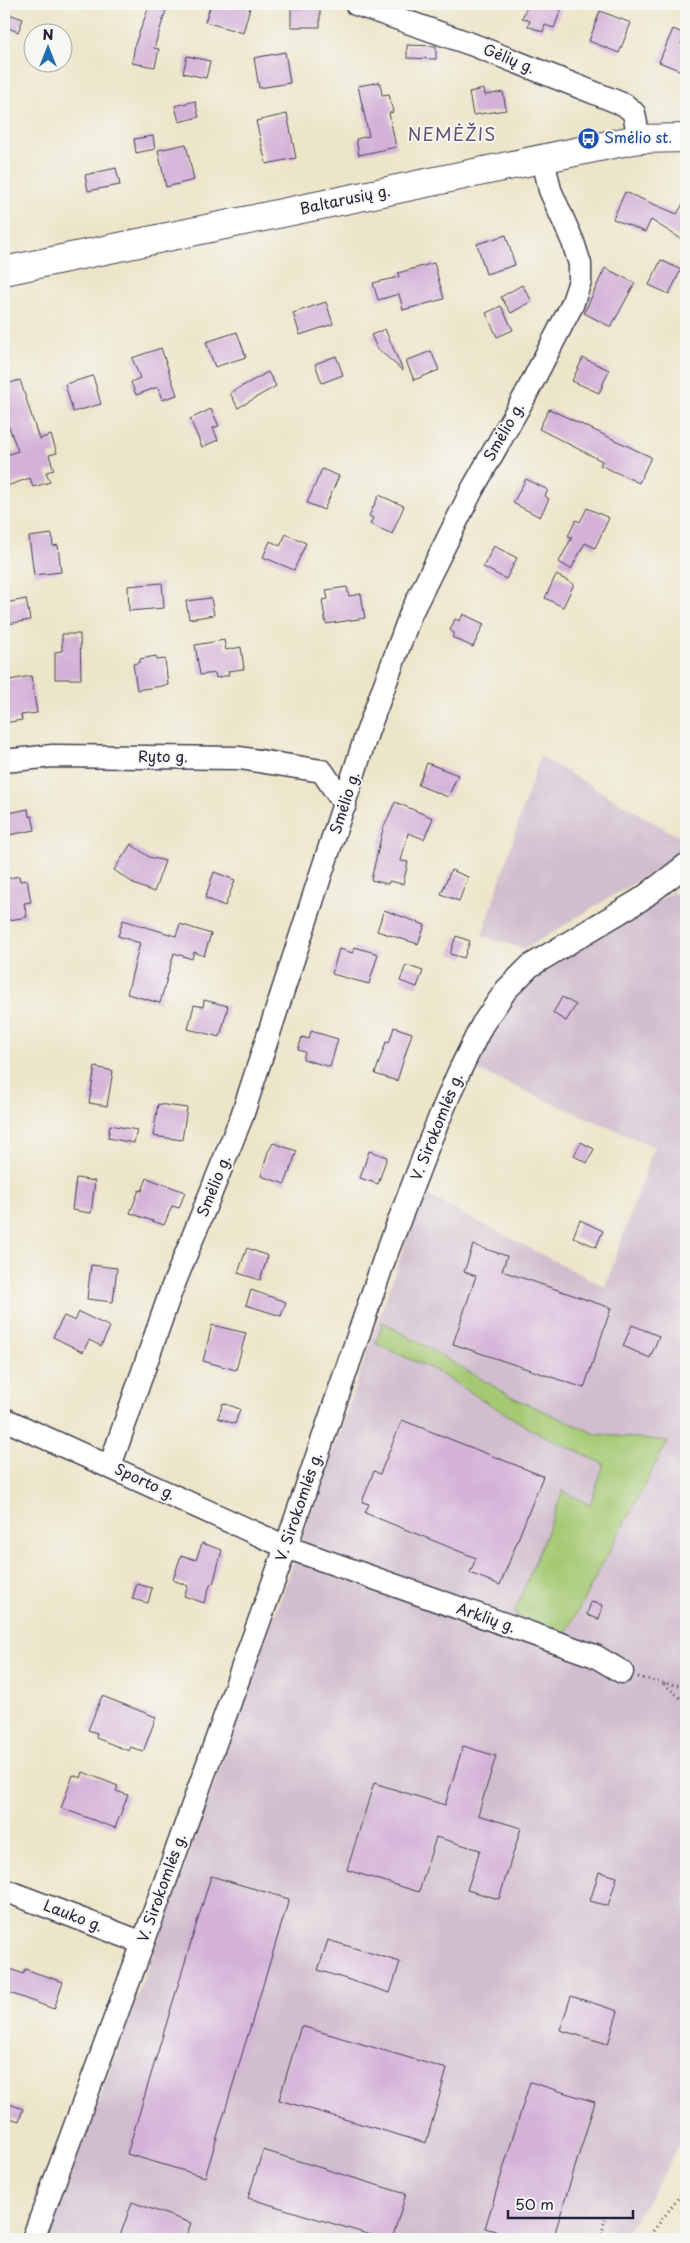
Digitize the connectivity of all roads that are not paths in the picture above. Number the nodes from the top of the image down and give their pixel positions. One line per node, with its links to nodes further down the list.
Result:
1 (356, 4): 3 (street, Gėlių g.)
2 (686, 138): 3 (main road, Baltarusių g.)
3 (640, 139): 4 (main road, Baltarusių g.)
4 (543, 159): 5 (main road, Baltarusių g.); 7 (street, Smėlio g.)
5 (4, 271)
6 (4, 761): 8 (street, Ryto g.)
7 (358, 764): 8 (street, Ryto g.); 9 (street, Smėlio g.)
8 (322, 771): 9 (street)
9 (345, 804): 12 (street, Smėlio g.)
10 (686, 865): 13 (street, V. Sirokomlės g.)
11 (4, 1419): 12 (street, Sporto g.)
12 (110, 1466): 13 (street, Sporto g.)
13 (286, 1547): 14 (street, Arklių g.); 16 (street, V. Sirokomlės g.)
14 (622, 1672)
15 (4, 1890): 16 (street, Lauko g.)
16 (143, 1943): 17 (street, V. Sirokomlės g.)
17 (33, 2239)

